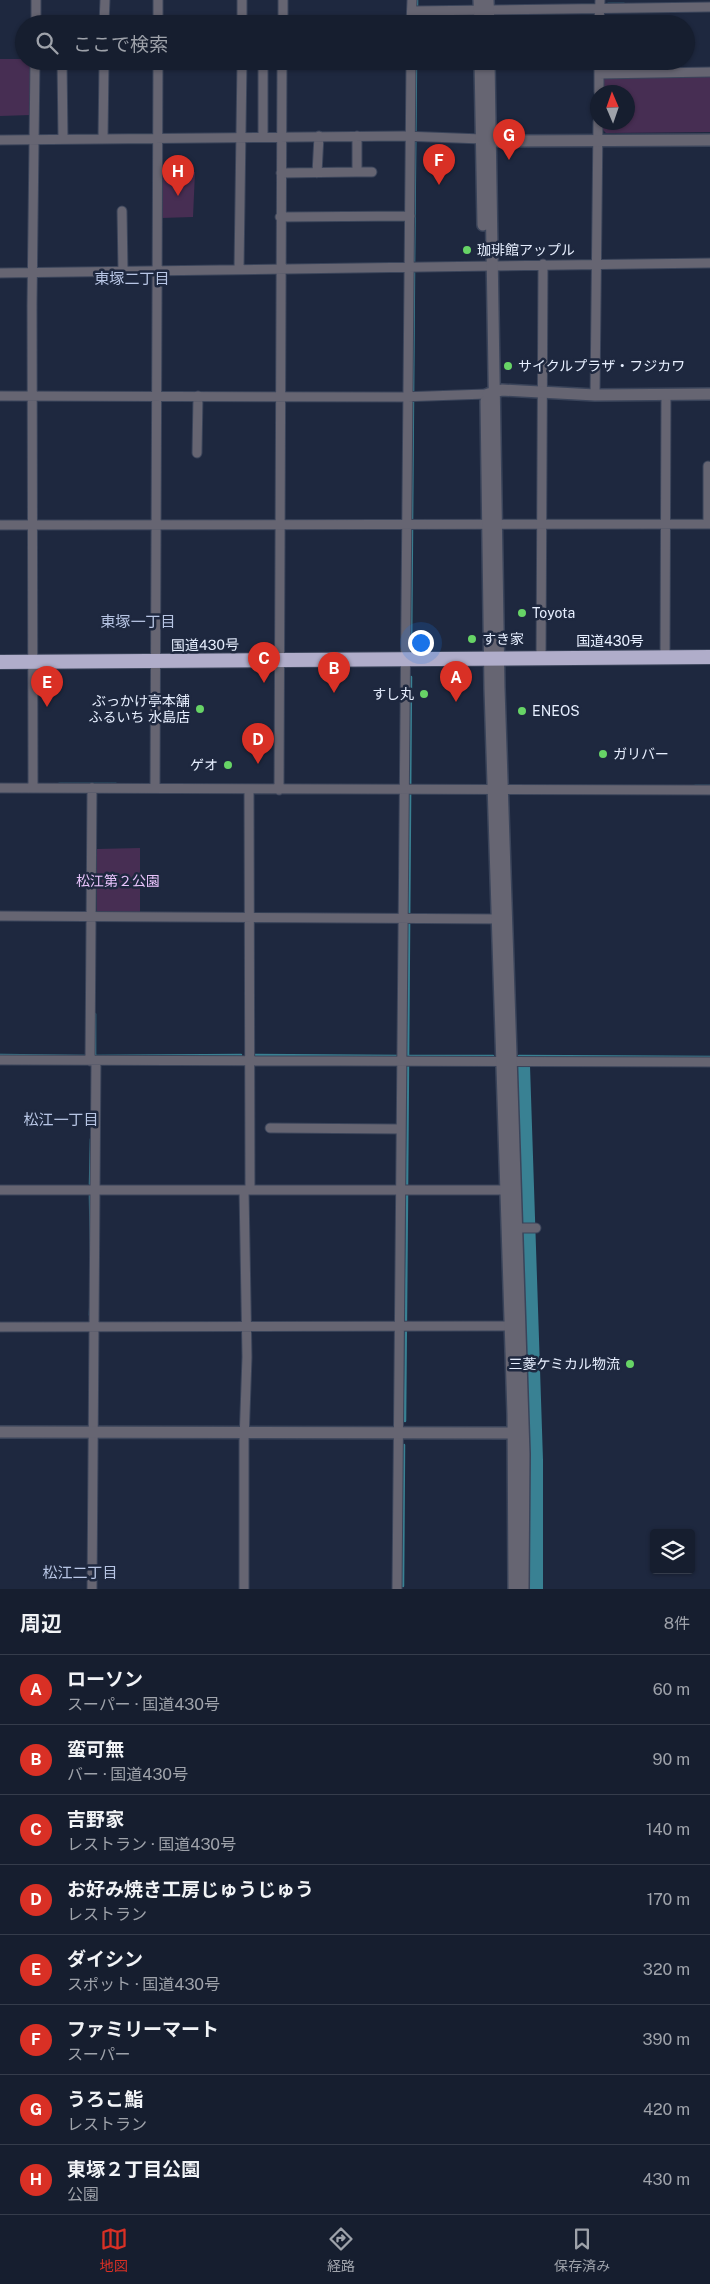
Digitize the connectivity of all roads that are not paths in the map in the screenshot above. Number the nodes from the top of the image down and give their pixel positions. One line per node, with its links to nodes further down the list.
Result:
1 (36, 0): 12 (street)
2 (105, 0): 13 (street)
3 (158, 0): 14 (street)
4 (242, 0): 15 (street)
5 (283, 0): 16 (street)
6 (412, 0): 11 (street)
7 (561, 4): 8 (street); 9 (street)
8 (600, 4): 10 (street)
9 (484, 5): 11 (street)
10 (710, 7)
11 (415, 10): 17 (street)
12 (36, 15)
13 (104, 15)
14 (158, 15)
15 (242, 15)
16 (282, 15)
17 (414, 15)
18 (35, 70): 41 (street)
19 (62, 70): 42 (street)
20 (104, 70): 40 (street)
21 (158, 70): 38 (street)
22 (242, 70): 33 (street)
23 (263, 70): 34 (street)
24 (282, 70): 35 (street)
25 (411, 70): 39 (street)
26 (481, 70): 44 (street)
27 (489, 70): 44 (street)
28 (599, 70): 30 (street)
29 (710, 72): 30 (street)
30 (599, 74): 31 (street)
31 (599, 85)
32 (598, 130): 46 (street)
33 (242, 136): 34 (street); 38 (street); 60 (street)
34 (263, 136): 35 (street)
35 (281, 136): 36 (street); 50 (street)
36 (318, 136): 37 (street); 49 (street)
37 (357, 136): 39 (street); 47 (street)
38 (157, 137): 40 (street); 62 (street)
39 (414, 137): 44 (street); 52 (street)
40 (103, 138): 42 (street)
41 (34, 139): 42 (street); 43 (street); 64 (street)
42 (63, 139)
43 (0, 140)
44 (486, 140): 46 (street); 57 (street)
45 (710, 140): 46 (street)
46 (598, 141): 56 (street)
47 (357, 172): 48 (street); 49 (street)
48 (372, 172)
49 (317, 173): 50 (street)
50 (281, 174): 53 (street)
51 (122, 211): 61 (street)
52 (410, 216): 53 (street); 58 (street)
53 (280, 217): 59 (street)
54 (710, 263): 56 (street)
55 (543, 264): 56 (street); 57 (street); 65 (street)
56 (597, 264): 69 (street)
57 (488, 265): 58 (street); 66 (street)
58 (412, 267): 59 (street); 75 (street)
59 (280, 268): 60 (street); 74 (street)
60 (239, 269): 62 (street)
61 (123, 271): 62 (street); 64 (street)
62 (158, 271): 72 (street)
63 (0, 273): 64 (street)
64 (33, 273): 71 (street)
65 (543, 392): 66 (street); 69 (street); 79 (street)
66 (490, 393): 75 (street); 78 (street)
67 (666, 394): 68 (street); 69 (street); 85 (street)
68 (710, 394)
69 (595, 395)
70 (0, 396): 71 (street)
71 (32, 396): 72 (street); 82 (street)
72 (157, 396): 73 (street); 86 (street)
73 (198, 396): 74 (street); 76 (street)
74 (280, 396): 75 (street); 83 (street)
75 (411, 396): 84 (street)
76 (197, 453)
77 (708, 466): 80 (street)
78 (492, 524): 79 (street); 84 (street); 91 (street)
79 (542, 524): 85 (street); 87 (street)
80 (709, 524): 85 (street)
81 (0, 525): 82 (street)
82 (32, 525): 86 (street); 96 (street)
83 (279, 525): 84 (street); 86 (street); 92 (street)
84 (410, 525): 93 (street)
85 (666, 525): 89 (street)
86 (156, 526): 95 (street)
87 (541, 657): 89 (highway, 国道430号); 91 (highway, 国道430号)
88 (710, 657): 89 (highway, 国道430号)
89 (665, 658)
90 (0, 662): 96 (highway, 国道430号)
91 (494, 663): 93 (highway, 国道430号); 94 (highway, 国道430号); 105 (street)
92 (279, 664): 93 (highway, 国道430号); 95 (highway, 国道430号); 100 (street)
93 (405, 664): 101 (street)
94 (710, 665)
95 (155, 666): 96 (highway, 国道430号); 99 (street)
96 (33, 667): 97 (highway, 国道430号); 98 (street)
97 (0, 672)
98 (33, 785): 102 (street); 103 (street)
99 (155, 786): 103 (street); 104 (street)
100 (279, 786): 101 (street); 104 (street)
101 (407, 787): 105 (street); 110 (street)
102 (0, 788)
103 (92, 788): 108 (street)
104 (249, 790): 109 (street)
105 (498, 790): 106 (street); 111 (street)
106 (710, 790)
107 (0, 916): 108 (street)
108 (91, 916): 109 (street); 115 (street)
109 (248, 918): 110 (street); 114 (street)
110 (407, 918): 111 (street); 112 (street)
111 (502, 919): 116 (street)
112 (404, 1059): 114 (street); 116 (street); 119 (street)
113 (0, 1060): 115 (street)
114 (248, 1060): 115 (street); 122 (street)
115 (93, 1061): 121 (street)
116 (507, 1062): 117 (street); 124 (street)
117 (710, 1062)
118 (270, 1128): 119 (street)
119 (401, 1129): 123 (street)
120 (0, 1190): 121 (street)
121 (96, 1190): 122 (street); 127 (street)
122 (247, 1190): 123 (street); 128 (street)
123 (405, 1190): 124 (street); 129 (street)
124 (511, 1190): 125 (street)
125 (516, 1228): 126 (street); 130 (street)
126 (536, 1228)
127 (92, 1325): 128 (street); 131 (street); 133 (street)
128 (247, 1325): 129 (street); 134 (street)
129 (403, 1325): 130 (street); 135 (street)
130 (515, 1326): 136 (street)
131 (0, 1327)
132 (0, 1432): 133 (street)
133 (94, 1432): 134 (street); 137 (street)
134 (245, 1432): 135 (street); 138 (street)
135 (398, 1432): 136 (street); 139 (street)
136 (518, 1433): 140 (street); 141 (street)
137 (92, 1589)
138 (244, 1589)
139 (397, 1589)
140 (514, 1589)
141 (523, 1589)

